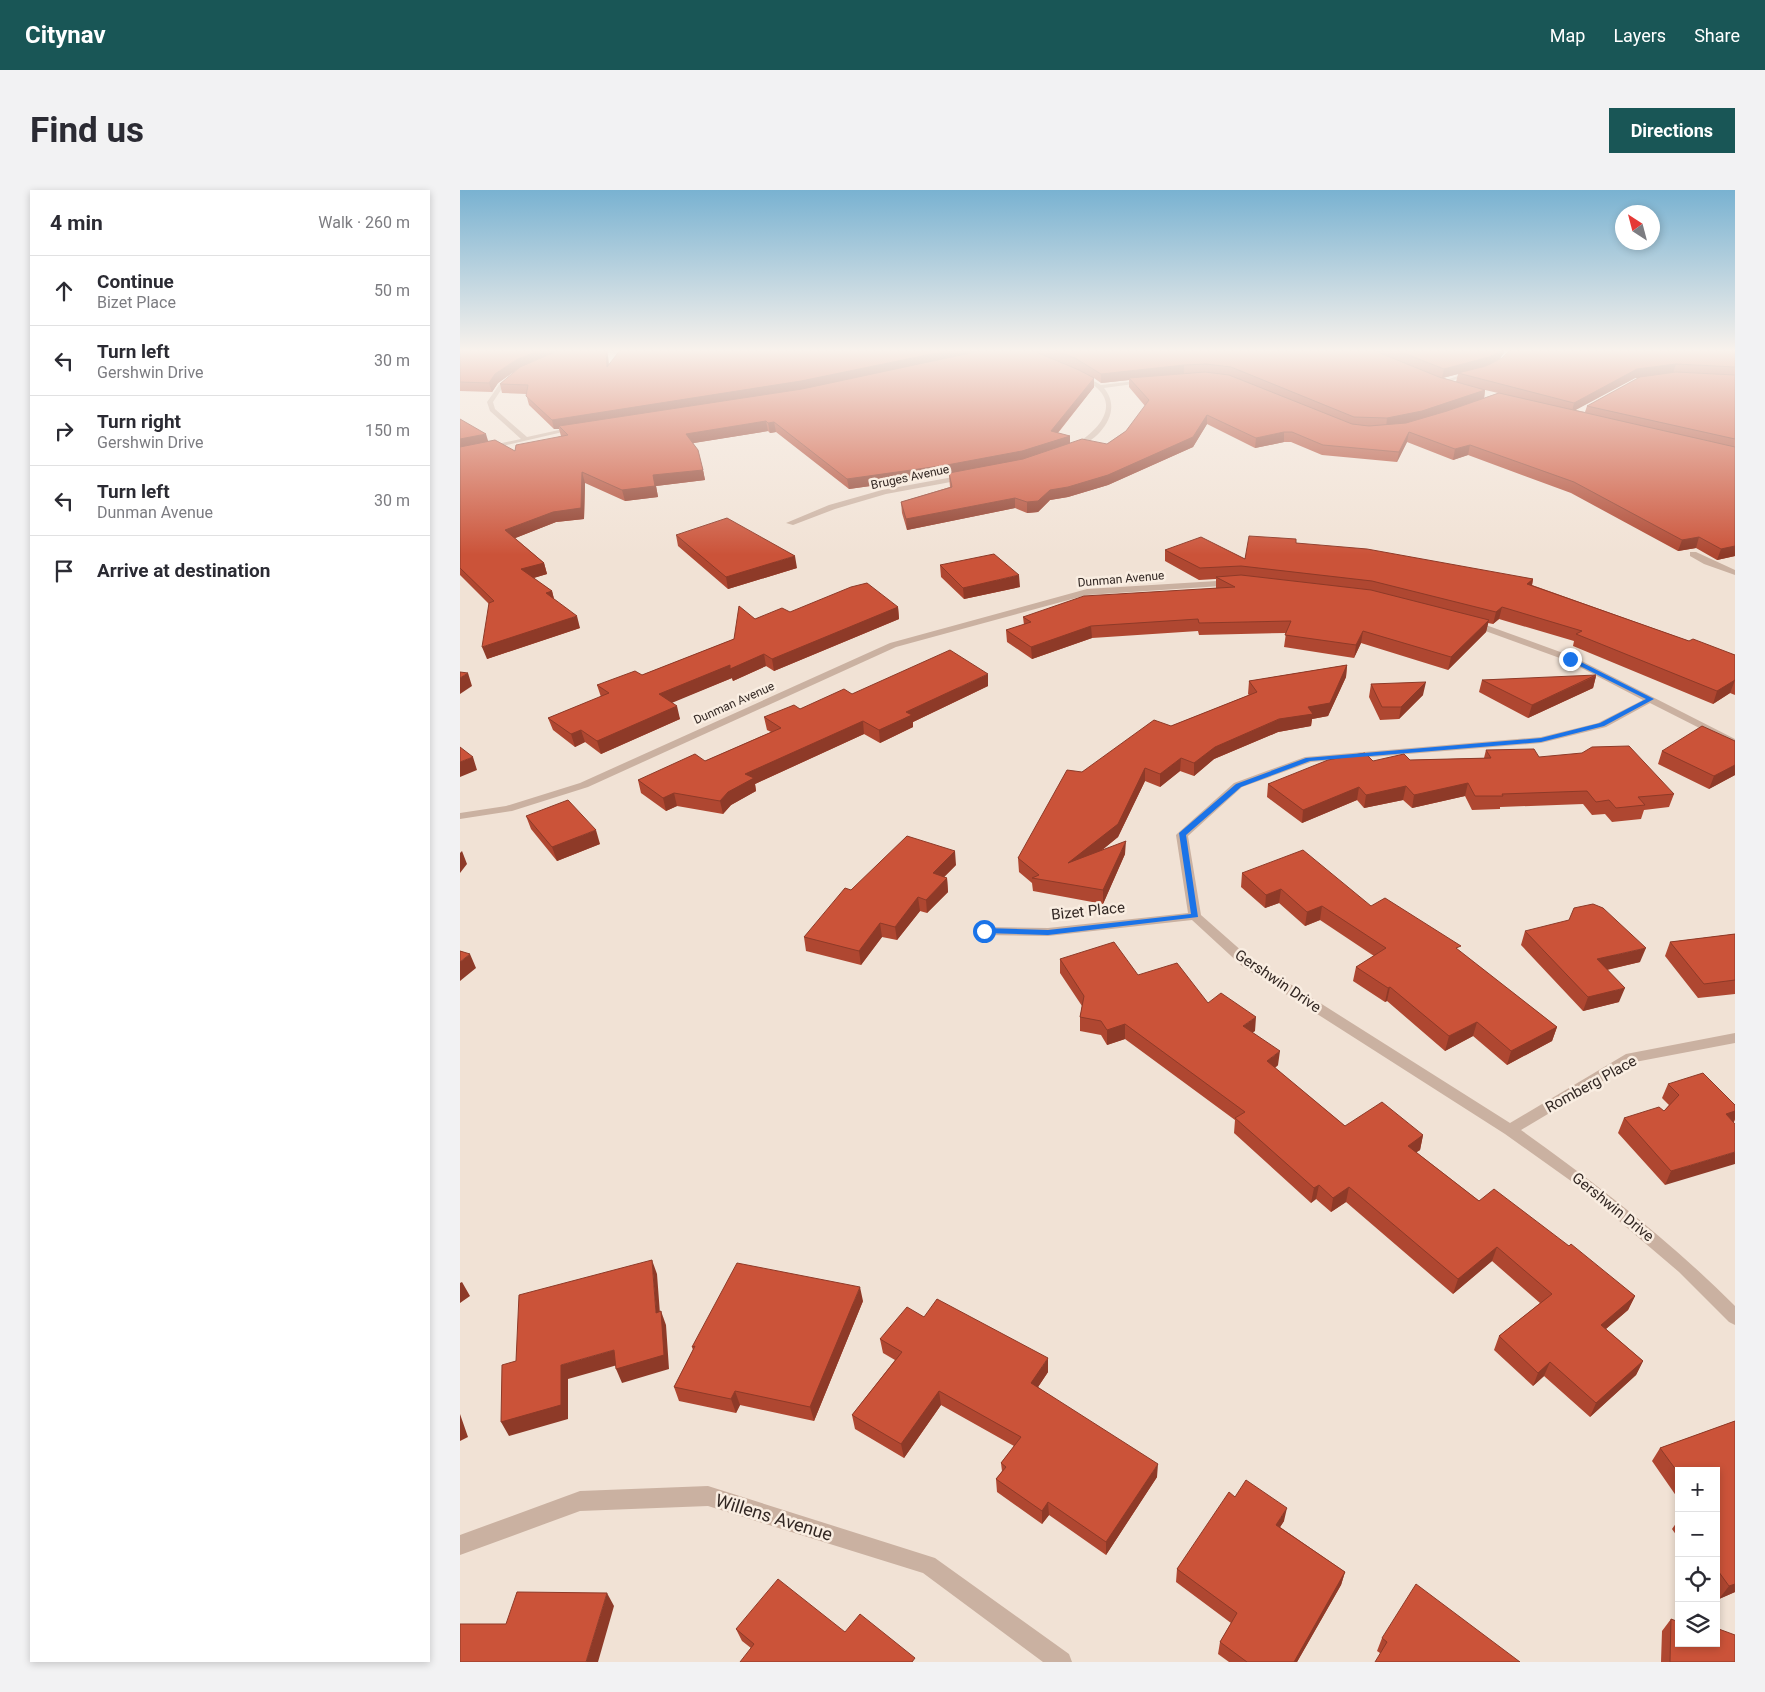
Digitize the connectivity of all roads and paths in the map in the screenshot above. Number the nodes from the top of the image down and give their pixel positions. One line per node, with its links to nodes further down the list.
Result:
1 (501, 418): 4 (street)
2 (1107, 418): 5 (street)
3 (580, 428): 4 (street)
4 (524, 438): 6 (street)
5 (1064, 452)
6 (460, 454)
7 (969, 476): 8 (street, Bruges Avenue)
8 (790, 523)
9 (1693, 554): 10 (street)
10 (1735, 573)
11 (1240, 582): 15 (street, Dunman Avenue)
12 (1461, 620): 13 (street)
13 (1651, 699): 14 (street); 16 (street)
14 (1735, 743)
15 (460, 816)
16 (1195, 916): 17 (street, Bizet Place); 19 (street, Gershwin Drive)
17 (984, 931)
18 (1735, 1038): 19 (street, Romberg Place)
19 (1510, 1130): 20 (street, Gershwin Drive)
20 (1735, 1316)
21 (460, 1545): 22 (street, Willens Avenue)
22 (1061, 1662)

